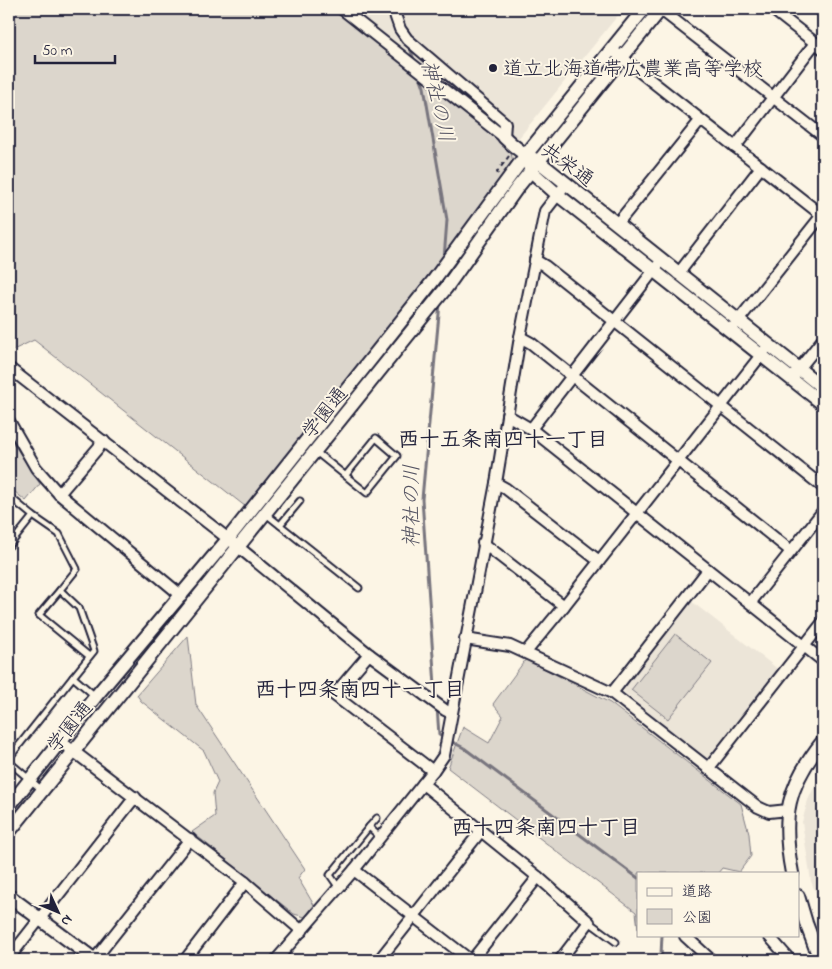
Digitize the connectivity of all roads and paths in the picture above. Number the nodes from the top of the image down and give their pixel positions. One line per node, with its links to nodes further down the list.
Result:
1 (342, 9): 11 (street)
2 (393, 9): 11 (street)
3 (644, 9): 7 (street, 学園通)
4 (660, 9): 7 (street, 学園通); 8 (street)
5 (773, 9): 6 (street)
6 (819, 46): 8 (street)
7 (616, 54): 9 (street); 13 (street, 学園通); 14 (street, 学園通)
8 (774, 97): 10 (street); 12 (street)
9 (700, 121): 12 (street); 18 (street)
10 (823, 136)
11 (504, 137): 13 (street, 共栄通)
12 (735, 147): 15 (street)
13 (525, 156): 14 (street, 共栄通); 54 (street, 学園通)
14 (535, 166): 16 (street, 共栄通); 41 (street, 学園通)
15 (761, 166): 17 (street); 22 (street)
16 (562, 190): 18 (street, 共栄通); 19 (street); 21 (street, 共栄通)
17 (822, 216): 24 (street)
18 (617, 224): 20 (street, 共栄通)
19 (535, 260): 23 (street); 26 (street)
20 (661, 260): 21 (street); 22 (street, 共栄通)
21 (653, 271): 23 (street); 25 (street, 共栄通)
22 (678, 274): 24 (street, 共栄通)
23 (615, 321): 32 (street); 36 (street)
24 (739, 321): 25 (street); 28 (street, 共栄通)
25 (730, 331): 29 (street, 共栄通)
26 (520, 337): 32 (street); 37 (street)
27 (823, 339): 31 (street)
28 (769, 345): 29 (street); 31 (street, 共栄通)
29 (761, 356): 33 (street, 共栄通); 36 (street)
30 (9, 368): 40 (street)
31 (799, 368): 33 (street); 34 (street, 共栄通)
32 (572, 376): 39 (street); 42 (street)
33 (791, 379): 35 (street, 共栄通)
34 (823, 388)
35 (823, 404)
36 (721, 406): 42 (street); 45 (street)
37 (508, 415): 39 (street); 44 (street)
38 (9, 421): 46 (street)
39 (531, 429): 50 (street)
40 (104, 441): 46 (street); 54 (street)
41 (316, 452): 43 (lane); 51 (street, 学園通)
42 (678, 460): 50 (street); 58 (street)
43 (346, 475): 43 (lane)
44 (496, 484): 55 (street); 59 (street)
45 (823, 487)
46 (59, 494): 63 (street)
47 (9, 501): 52 (lane)
48 (300, 501): 53 (lane)
49 (823, 510): 58 (street)
50 (638, 512): 59 (street); 60 (street)
51 (266, 514): 53 (lane); 57 (street, 学園通)
52 (33, 516): 56 (lane); 62 (lane)
53 (280, 525): 61 (lane)
54 (228, 539): 57 (street); 63 (street, 学園通)
55 (484, 543): 65 (street); 67 (street)
56 (9, 546)
57 (239, 548): 70 (street); 79 (street, 学園通)
58 (791, 551): 64 (street)
59 (599, 560): 65 (street)
60 (708, 570): 64 (street); 74 (street)
61 (359, 588)
62 (60, 590): 71 (lane); 71 (lane)
63 (182, 596): 75 (street, 学園通)
64 (751, 602): 68 (street)
65 (564, 606): 69 (street)
66 (823, 622): 68 (street)
67 (466, 639): 69 (street); 76 (street)
68 (804, 646): 72 (street); 82 (street)
69 (526, 652): 74 (street)
70 (369, 654): 76 (street); 83 (street)
71 (90, 656): 73 (lane)
72 (823, 661)
73 (73, 678): 75 (lane); 80 (lane)
74 (612, 692): 82 (street)
75 (96, 696): 77 (street, 学園通)
76 (451, 713): 83 (street)
77 (60, 740): 79 (street); 84 (street, 学園通)
78 (823, 741): 89 (street)
79 (73, 750): 86 (street, 学園通); 87 (street)
80 (9, 758)
81 (9, 762): 84 (lane)
82 (708, 769): 89 (street)
83 (433, 771): 85 (street)
84 (29, 779): 86 (lane); 88 (street, 学園通)
85 (422, 784): 92 (street); 94 (street)
86 (42, 790): 93 (street, 学園通)
87 (135, 797): 95 (street); 104 (street)
88 (9, 806)
89 (788, 810): 97 (street)
90 (377, 818): 91 (lane)
91 (369, 828): 94 (lane); 100 (lane)
92 (481, 831): 98 (street); 103 (street)
93 (9, 832)
94 (380, 837): 96 (street)
95 (190, 840): 99 (street); 111 (street)
96 (354, 870): 100 (street); 103 (street)
97 (792, 872)
98 (538, 876): 105 (street); 115 (street)
99 (245, 882): 106 (street); 112 (street)
100 (338, 888): 106 (street)
101 (9, 896): 104 (street)
102 (800, 903): 119 (street)
103 (414, 917): 114 (street); 115 (street)
104 (40, 919): 110 (street); 111 (street)
105 (589, 922): 109 (lane); 116 (street)
106 (302, 931): 113 (street)
107 (685, 936): 117 (street)
108 (769, 936): 118 (street)
109 (616, 942)
110 (9, 958)
111 (94, 960)
112 (185, 960)
113 (276, 960)
114 (379, 960)
115 (471, 960)
116 (561, 960)
117 (711, 960)
118 (790, 960)
119 (820, 960)

